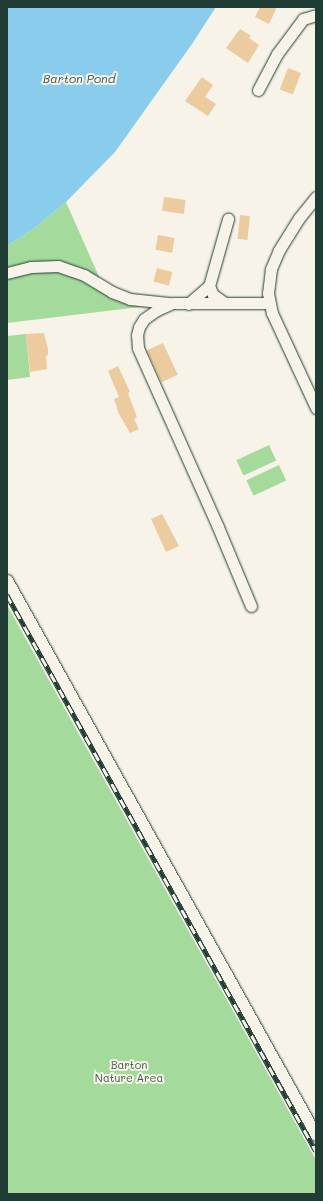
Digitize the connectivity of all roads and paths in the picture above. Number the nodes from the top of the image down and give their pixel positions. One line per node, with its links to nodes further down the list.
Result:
1 (316, 15): 2 (street)
2 (258, 90)
3 (316, 197): 8 (street)
4 (228, 219): 6 (street)
5 (7, 273): 9 (street)
6 (209, 286): 7 (street); 10 (street)
7 (225, 303): 8 (street); 10 (street)
8 (269, 303): 11 (street)
9 (173, 304): 10 (street); 13 (street)
10 (188, 304)
11 (316, 408)
12 (7, 580): 14 (street)
13 (251, 606)
14 (316, 1134)

